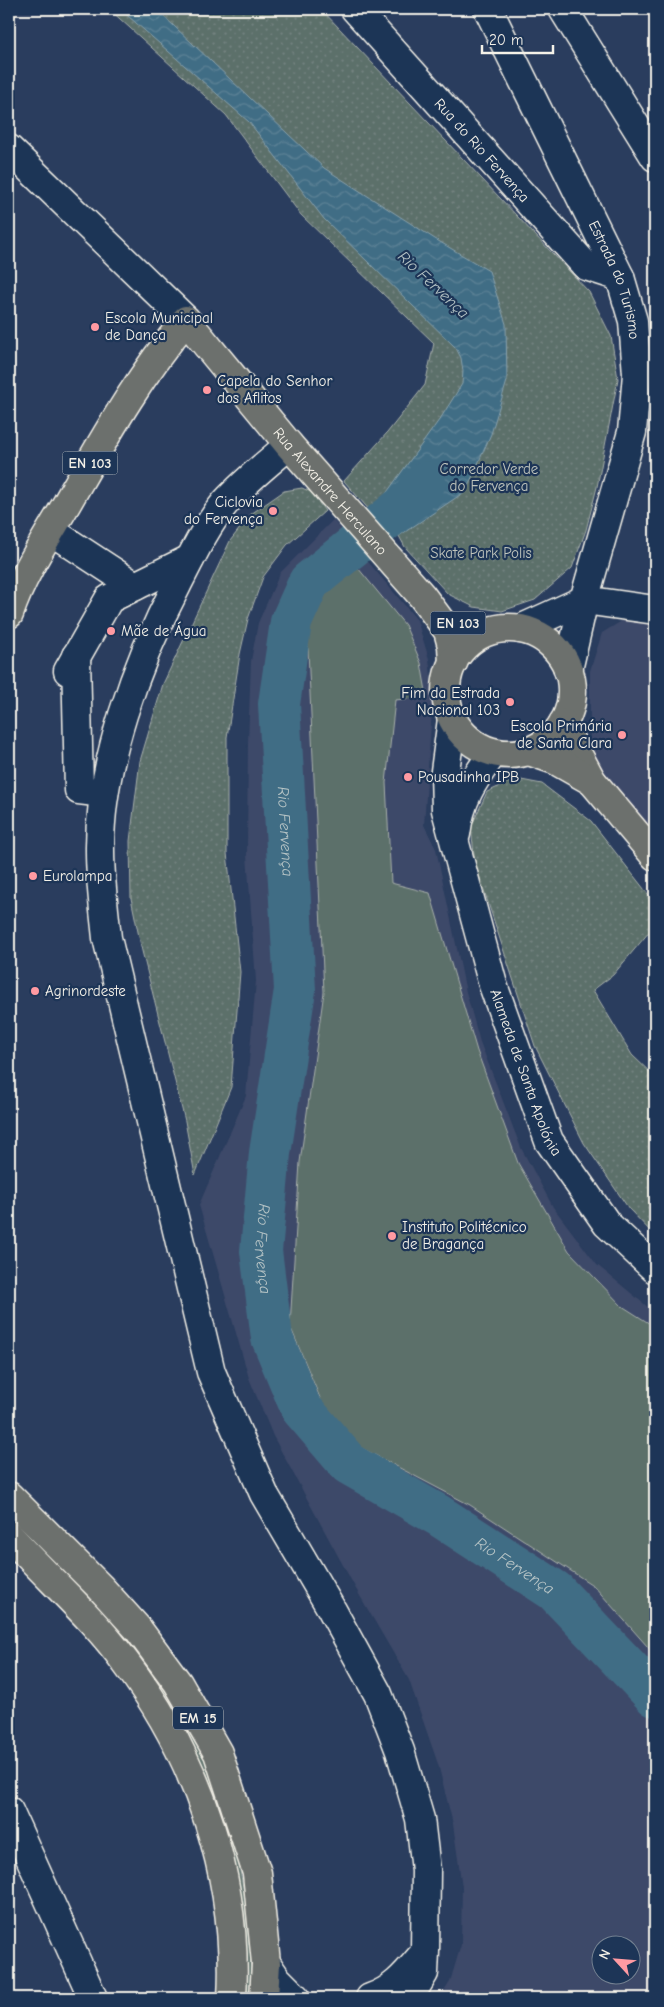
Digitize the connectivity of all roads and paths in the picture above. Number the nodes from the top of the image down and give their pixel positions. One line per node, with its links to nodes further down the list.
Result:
1 (355, 9): 6 (street, Rua do Rio Fervença)
2 (488, 9): 6 (street, Estrada do Turismo)
3 (563, 9): 5 (street)
4 (9, 149): 7 (street, Rua Alexandre Herculano)
5 (655, 157)
6 (620, 277): 13 (street, Estrada do Turismo)
7 (186, 320): 8 (main road, Rua Alexandre Herculano / EN 103); 9 (main road, EN 103)
8 (289, 444): 10 (street); 12 (main road, Rua Alexandre Herculano / EN 103)
9 (51, 531): 11 (street); 15 (main road, EN 103)
10 (190, 560): 11 (street); 24 (street)
11 (135, 586): 24 (street)
12 (422, 596): 16 (main road, Rua Alexandre Herculano / EN 103); 17 (main road, Rua Alexandre Herculano / EN 103)
13 (584, 600): 14 (street); 16 (street); 18 (street, Estrada do Turismo)
14 (655, 610)
15 (9, 614)
16 (510, 629): 17 (main road, EN 103); 18 (main road, EN 103)
17 (453, 663): 19 (main road, EN 103)
18 (568, 670): 20 (main road, EN 103)
19 (452, 718): 22 (main road, EN 103); 25 (street, Alameda de Santa Apolónia)
20 (563, 723): 21 (main road, EN 103); 23 (main road)
21 (529, 751): 22 (main road, EN 103); 23 (main road)
22 (493, 753): 25 (street)
23 (592, 781): 26 (main road)
24 (104, 793): 31 (street)
25 (455, 843): 27 (street, Alameda de Santa Apolónia)
26 (655, 856)
27 (655, 1269)
28 (9, 1496): 32 (main road, EM 15)
29 (9, 1535): 34 (main road, EM 15)
30 (9, 1811): 33 (street)
31 (425, 1951): 37 (street); 38 (street)
32 (266, 1963): 35 (main road, EM 15); 36 (street)
33 (93, 1998)
34 (232, 1998)
35 (264, 1998)
36 (296, 1998)
37 (370, 1998)
38 (409, 1998)

